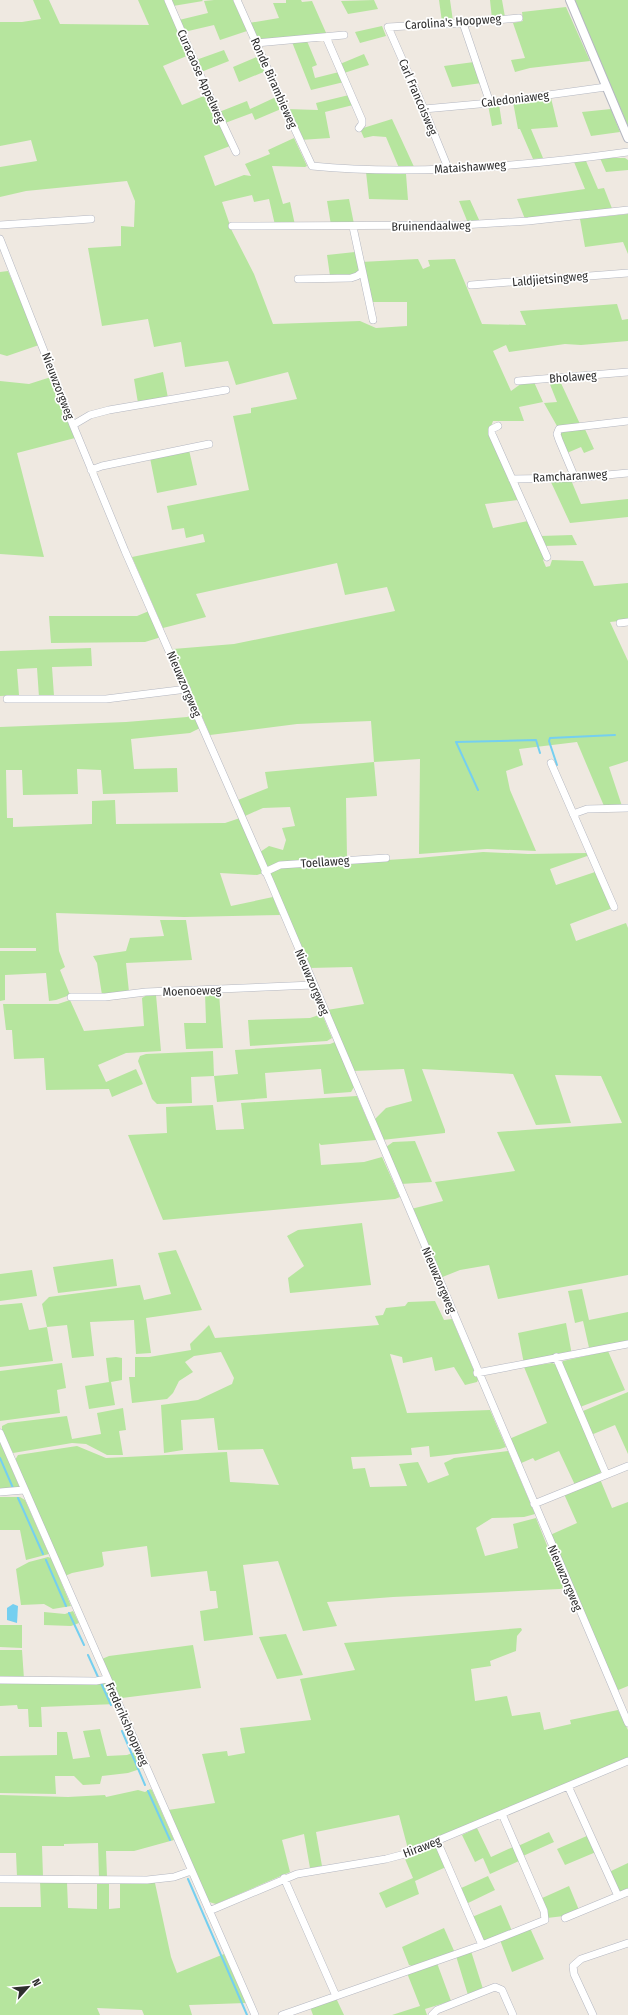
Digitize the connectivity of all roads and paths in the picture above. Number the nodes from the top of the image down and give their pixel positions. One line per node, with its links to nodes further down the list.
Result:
1 (168, 0): 15 (street, Curacaose Appelweg)
2 (237, 0): 9 (street, Ronde Birambieweg)
3 (570, 0): 10 (street)
4 (519, 18): 5 (street, Carolina's Hoopweg)
5 (463, 23): 6 (street, Carolina's Hoopweg); 11 (street)
6 (388, 27): 12 (street, Carl Francoisweg)
7 (344, 35): 8 (street)
8 (326, 36): 9 (street); 13 (street)
9 (256, 43): 17 (street, Ronde Birambieweg)
10 (606, 87): 11 (street, Caledoniaweg); 14 (street)
11 (490, 103): 12 (street, Caledoniaweg)
12 (424, 109): 18 (street, Carl Francoisweg)
13 (359, 128)
14 (628, 138)
15 (236, 152)
16 (628, 152): 18 (street, Mataishawweg)
17 (312, 166): 18 (street, Mataishawweg)
18 (448, 168)
19 (628, 210): 23 (street, Bruinendaalweg)
20 (92, 218): 21 (street)
21 (0, 225)
22 (232, 226): 23 (street, Bruinendaalweg)
23 (353, 227): 25 (street)
24 (0, 239): 34 (street, Nieuwzorgweg)
25 (361, 272): 27 (street); 29 (street)
26 (628, 273): 28 (street, Laldjietsingweg)
27 (298, 279)
28 (471, 285)
29 (373, 320)
30 (628, 372): 31 (street, Bholaweg)
31 (518, 381)
32 (226, 390): 34 (street)
33 (628, 421): 39 (street)
34 (73, 425): 37 (street, Nieuwzorgweg)
35 (498, 426): 40 (street)
36 (209, 444): 37 (street)
37 (91, 470): 44 (street, Nieuwzorgweg)
38 (628, 473): 39 (street, Ramcharanweg)
39 (575, 478): 40 (street, Ramcharanweg)
40 (512, 479): 41 (street)
41 (547, 557)
42 (628, 622): 43 (street)
43 (620, 623)
44 (187, 689): 45 (street); 50 (street, Nieuwzorgweg)
45 (7, 700)
46 (551, 763): 48 (street)
47 (628, 808): 48 (street)
48 (573, 814): 51 (street)
49 (386, 858): 50 (street, Toellaweg)
50 (265, 872): 52 (street, Nieuwzorgweg)
51 (614, 907)
52 (313, 985): 53 (street, Moenoeweg); 56 (street, Nieuwzorgweg)
53 (71, 997)
54 (628, 1344): 55 (street)
55 (556, 1357): 56 (street); 59 (street)
56 (477, 1373): 62 (street, Nieuwzorgweg)
57 (0, 1433): 60 (street, Frederikshoopweg)
58 (628, 1466): 59 (street)
59 (606, 1474): 62 (street)
60 (24, 1490): 61 (street); 63 (street, Frederikshoopweg)
61 (0, 1492)
62 (534, 1504): 65 (street, Nieuwzorgweg)
63 (107, 1679): 64 (street); 70 (street, Frederikshoopweg)
64 (0, 1680)
65 (628, 1723)
66 (628, 1761): 67 (street, Hiraweg)
67 (568, 1786): 68 (street, Hiraweg); 74 (street)
68 (502, 1814): 69 (street, Hiraweg); 78 (street)
69 (437, 1841): 71 (street, Hiraweg); 78 (street)
70 (191, 1871): 72 (street); 75 (street, Frederikshoopweg)
71 (284, 1878): 75 (street, Hiraweg); 79 (street)
72 (0, 1879)
73 (628, 1892): 74 (street)
74 (618, 1896): 76 (street)
75 (209, 1911): 80 (street, Frederikshoopweg)
76 (565, 1918)
77 (628, 1943): 84 (street)
78 (482, 1945): 79 (street)
79 (336, 1996): 81 (street)
80 (255, 2015)
81 (282, 2015)
82 (432, 2015): 83 (street)
83 (513, 2015)
84 (593, 2015)

